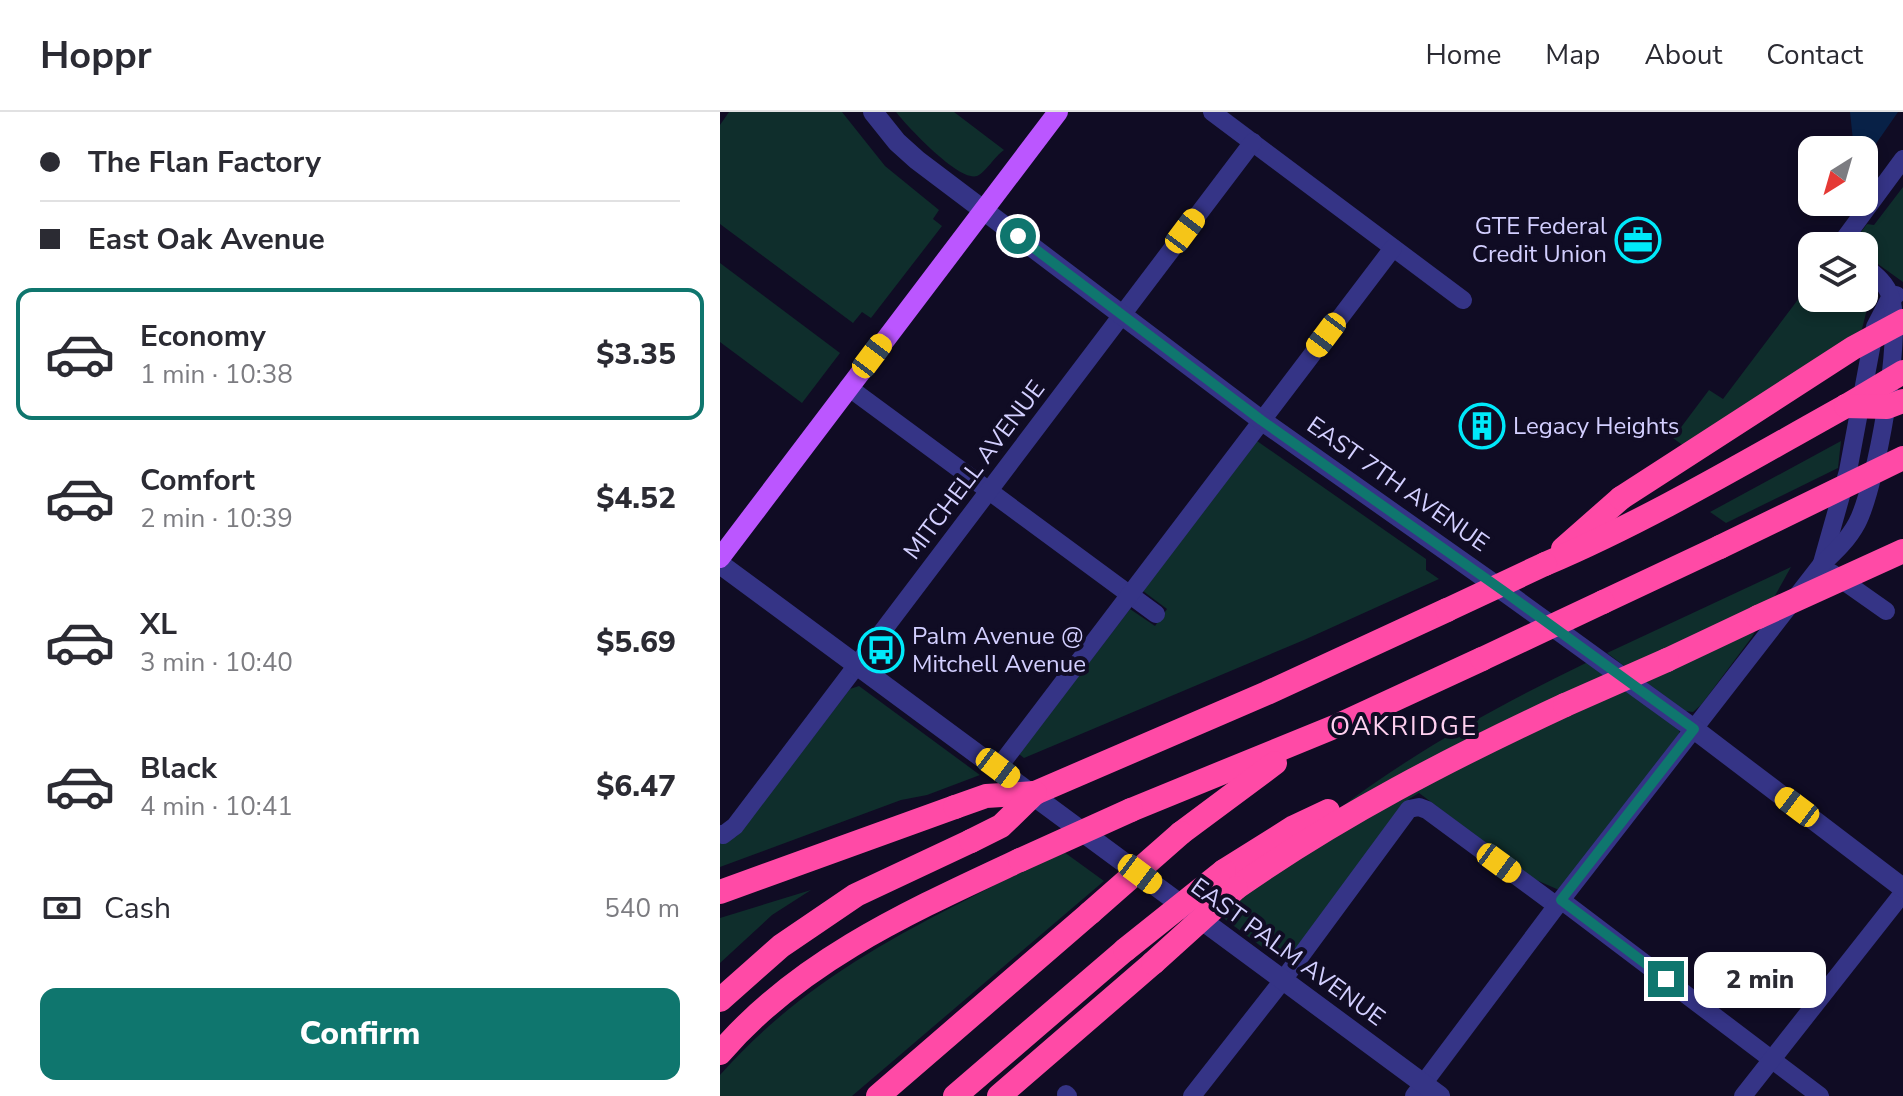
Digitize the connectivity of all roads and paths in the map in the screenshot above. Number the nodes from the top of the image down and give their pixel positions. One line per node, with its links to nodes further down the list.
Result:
1 (873, 112): 6 (street, EAST 7TH AVENUE)
2 (1058, 112): 6 (main road)
3 (1212, 112): 4 (street)
4 (1253, 142): 8 (street); 12 (street, MITCHELL AVENUE)
5 (1903, 159): 7 (street)
6 (983, 210): 12 (street, EAST 7TH AVENUE); 14 (main road)
7 (1848, 232)
8 (1393, 248): 10 (street); 17 (street)
9 (1878, 278): 11 (street)
10 (1463, 300)
11 (1899, 307): 22 (highway, bridge); 23 (street); 23 (street)
12 (1122, 315): 17 (street, EAST 7TH AVENUE); 19 (street, MITCHELL AVENUE)
13 (1903, 372): 16 (highway, bridge)
14 (848, 387): 19 (street); 21 (main road)
15 (1903, 401): 16 (highway, bridge)
16 (1846, 406): 22 (highway)
17 (1261, 420): 24 (street); 29 (street, EAST 7TH AVENUE)
18 (1903, 458): 28 (highway, bridge)
19 (988, 491): 24 (street); 27 (street, MITCHELL AVENUE)
20 (1903, 551): 33 (highway, bridge)
21 (720, 561): 27 (street, EAST PALM AVENUE)
22 (1545, 564): 31 (highway, bridge)
23 (1821, 565): 25 (street); 29 (street)
24 (1129, 595): 26 (street); 30 (street)
25 (1886, 611)
26 (1156, 614)
27 (857, 664): 30 (street, EAST PALM AVENUE); 32 (street, MITCHELL AVENUE)
28 (1339, 725): 39 (highway, bridge); 42 (highway, bridge)
29 (1694, 729): 34 (street, EAST 7TH AVENUE); 36 (street)
30 (998, 768): 37 (street, EAST PALM AVENUE)
31 (1035, 793): 35 (highway, bridge); 38 (highway, bridge)
32 (728, 830)
33 (1230, 879): 43 (highway, bridge); 44 (highway, bridge)
34 (1903, 890): 40 (street)
35 (720, 892)
36 (1559, 903): 37 (street); 40 (street); 41 (street)
37 (1283, 980): 41 (street, EAST PALM AVENUE); 45 (street)
38 (720, 1000)
39 (720, 1053)
40 (1771, 1058): 46 (street); 47 (street)
41 (1426, 1092)
42 (878, 1096)
43 (955, 1096)
44 (999, 1096)
45 (1192, 1096)
46 (1743, 1096)
47 (1820, 1096)

